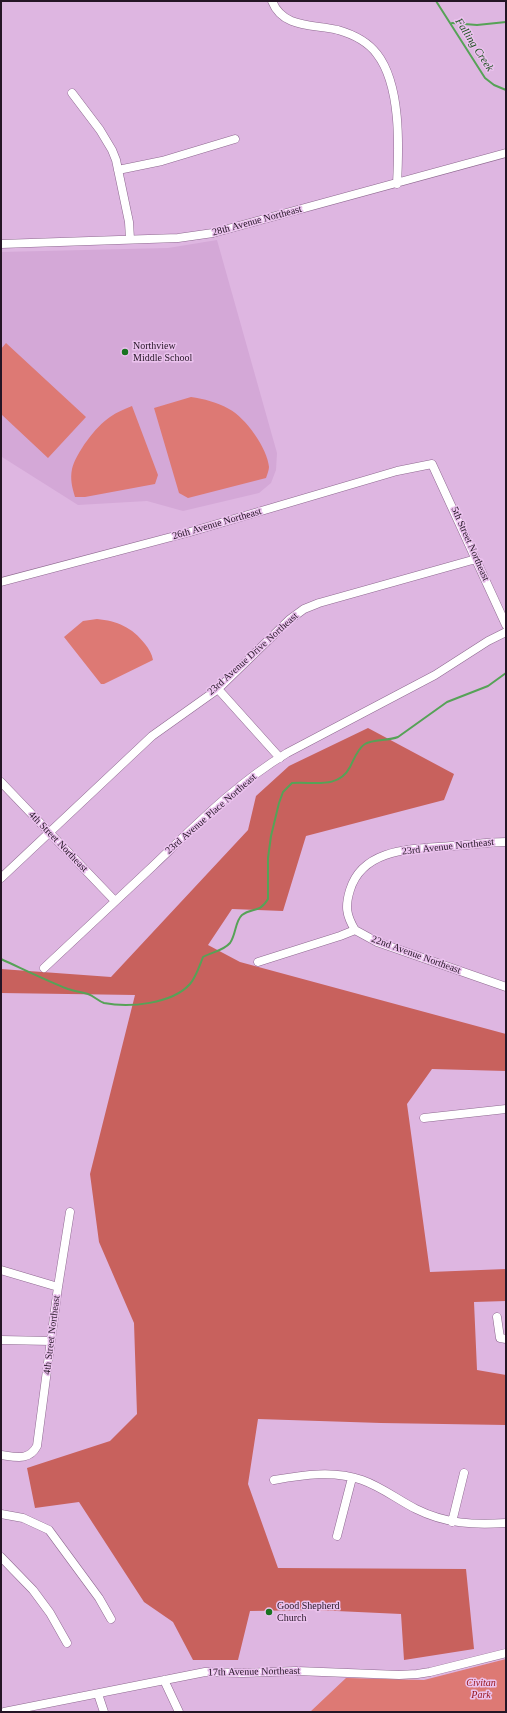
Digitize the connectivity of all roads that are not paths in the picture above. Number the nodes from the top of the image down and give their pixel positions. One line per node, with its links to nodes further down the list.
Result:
1 (272, 1): 6 (street)
2 (72, 93): 5 (street)
3 (235, 139): 5 (street)
4 (506, 153): 6 (street, 28th Avenue Northeast)
5 (118, 170): 7 (street)
6 (397, 184): 7 (street, 28th Avenue Northeast)
7 (130, 239): 8 (street, 28th Avenue Northeast)
8 (1, 244)
9 (432, 464): 10 (street, 5th Street Northeast); 11 (street, 26th Avenue Northeast)
10 (476, 558): 12 (street, 5th Street Northeast); 14 (street, 23rd Avenue Drive Northeast)
11 (1, 582)
12 (506, 625)
13 (506, 632): 15 (street, 23rd Avenue Place Northeast)
14 (218, 689): 15 (street); 17 (street, 23rd Avenue Drive Northeast)
15 (280, 758): 20 (street, 23rd Avenue Place Northeast)
16 (1, 782): 17 (street, 4th Street Northeast)
17 (50, 833): 19 (street); 20 (street, 4th Street Northeast)
18 (506, 842): 21 (street, 23rd Avenue Northeast)
19 (1, 878)
20 (115, 901): 23 (street, 23rd Avenue Place Northeast)
21 (355, 930): 22 (street); 24 (street, 22nd Avenue Northeast)
22 (258, 962)
23 (44, 968)
24 (506, 987)
25 (506, 1109): 26 (street)
26 (424, 1118)
27 (70, 1212): 29 (street, 4th Street Northeast)
28 (1, 1270): 29 (street)
29 (58, 1287): 33 (street, 4th Street Northeast)
30 (497, 1317): 31 (street)
31 (506, 1339)
32 (1, 1340): 33 (street)
33 (51, 1341): 34 (street, 4th Street Northeast)
34 (1, 1455)
35 (464, 1473): 39 (street)
36 (352, 1478): 37 (street); 39 (street); 41 (street)
37 (274, 1480)
38 (1, 1514): 43 (street)
39 (452, 1522): 40 (street)
40 (506, 1523)
41 (337, 1536)
42 (1, 1557): 44 (street)
43 (111, 1619)
44 (67, 1643)
45 (506, 1653): 46 (street, 17th Avenue Northeast)
46 (164, 1680): 47 (street, 17th Avenue Northeast); 50 (street)
47 (98, 1694): 48 (street, 17th Avenue Northeast); 49 (street)
48 (4, 1712)
49 (104, 1712)
50 (179, 1712)

